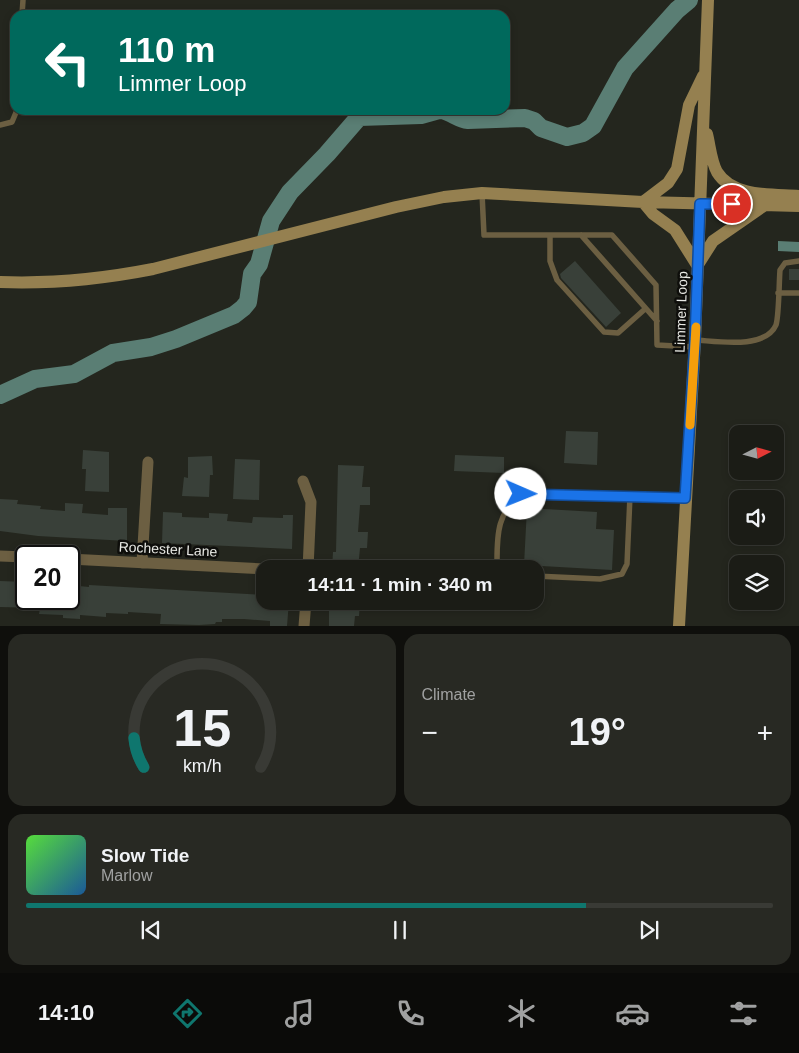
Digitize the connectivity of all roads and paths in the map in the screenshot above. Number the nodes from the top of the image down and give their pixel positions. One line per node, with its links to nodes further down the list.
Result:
1 (708, 0): 2 (main road, Limmer Loop)
2 (705, 72): 4 (main road, Limmer Loop); 8 (main road)
3 (15, 115): 5 (lane)
4 (704, 120): 7 (main road); 9 (main road, Limmer Loop)
5 (0, 125)
6 (482, 193): 8 (main road); 12 (lane); 24 (main road)
7 (799, 196)
8 (643, 202): 9 (main road); 19 (main road)
9 (700, 204): 10 (main road); 19 (main road, Limmer Loop)
10 (765, 205): 11 (main road); 19 (main road)
11 (799, 206)
12 (550, 235): 13 (lane); 32 (lane)
13 (582, 235): 15 (lane); 16 (lane)
14 (612, 257): 16 (lane)
15 (632, 257): 17 (lane); 22 (lane)
16 (606, 262): 21 (lane)
17 (627, 262)
18 (799, 262): 29 (lane)
19 (698, 265): 34 (main road, Limmer Loop)
20 (621, 268): 21 (lane)
21 (615, 273): 26 (lane)
22 (649, 277): 25 (lane); 33 (lane)
23 (630, 278): 26 (lane)
24 (0, 282)
25 (644, 282)
26 (624, 284): 30 (lane)
27 (638, 287): 30 (lane)
28 (799, 289): 31 (lane)
29 (778, 292): 31 (lane); 34 (lane)
30 (632, 293): 32 (lane)
31 (799, 293)
32 (646, 309): 33 (lane)
33 (657, 322): 34 (lane)
34 (695, 344): 38 (main road, Limmer Loop)
35 (148, 462): 44 (street)
36 (303, 481): 42 (street)
37 (630, 496): 38 (lane); 43 (lane); 46 (lane)
38 (685, 498): 49 (main road, Limmer Loop)
39 (0, 556): 40 (street)
40 (15, 557)
41 (80, 560): 44 (street, Rochester Lane)
42 (308, 560)
43 (497, 560)
44 (142, 563): 45 (street, Rochester Lane)
45 (256, 569)
46 (544, 576)
47 (305, 610): 48 (street)
48 (304, 626)
49 (679, 626)

